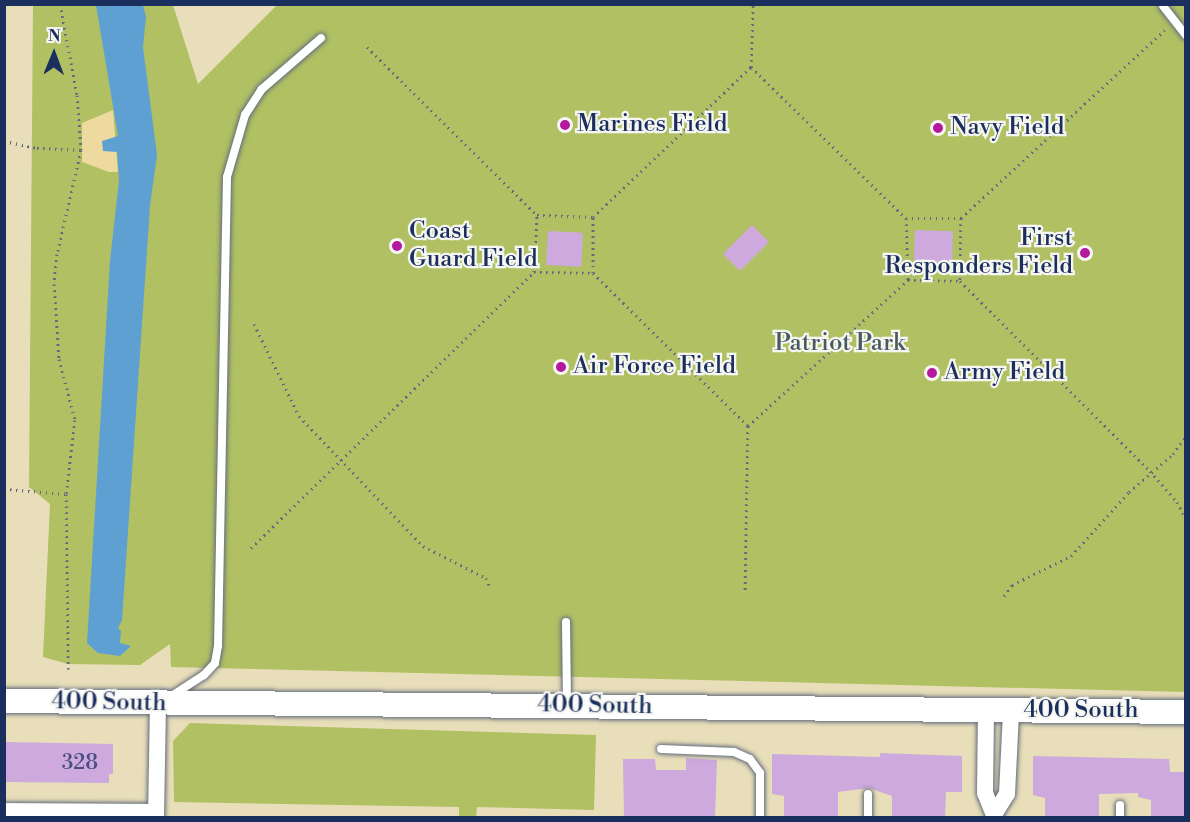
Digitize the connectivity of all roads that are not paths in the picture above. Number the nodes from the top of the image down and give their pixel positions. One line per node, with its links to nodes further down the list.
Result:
1 (1162, 6): 2 (lane)
2 (1185, 35)
3 (321, 38): 6 (lane)
4 (566, 622): 7 (lane)
5 (4, 701): 6 (street, 400 South)
6 (158, 704): 7 (street, 400 South); 15 (street)
7 (567, 706): 8 (street, 400 South)
8 (986, 711): 9 (street, 400 South); 16 (street)
9 (1011, 711): 10 (street, 400 South); 16 (street)
10 (1185, 712)
11 (661, 749): 17 (lane)
12 (868, 794): 18 (lane)
13 (1120, 805): 19 (lane)
14 (4, 811): 15 (street)
15 (156, 815)
16 (995, 815)
17 (760, 818)
18 (868, 818)
19 (1120, 818)

